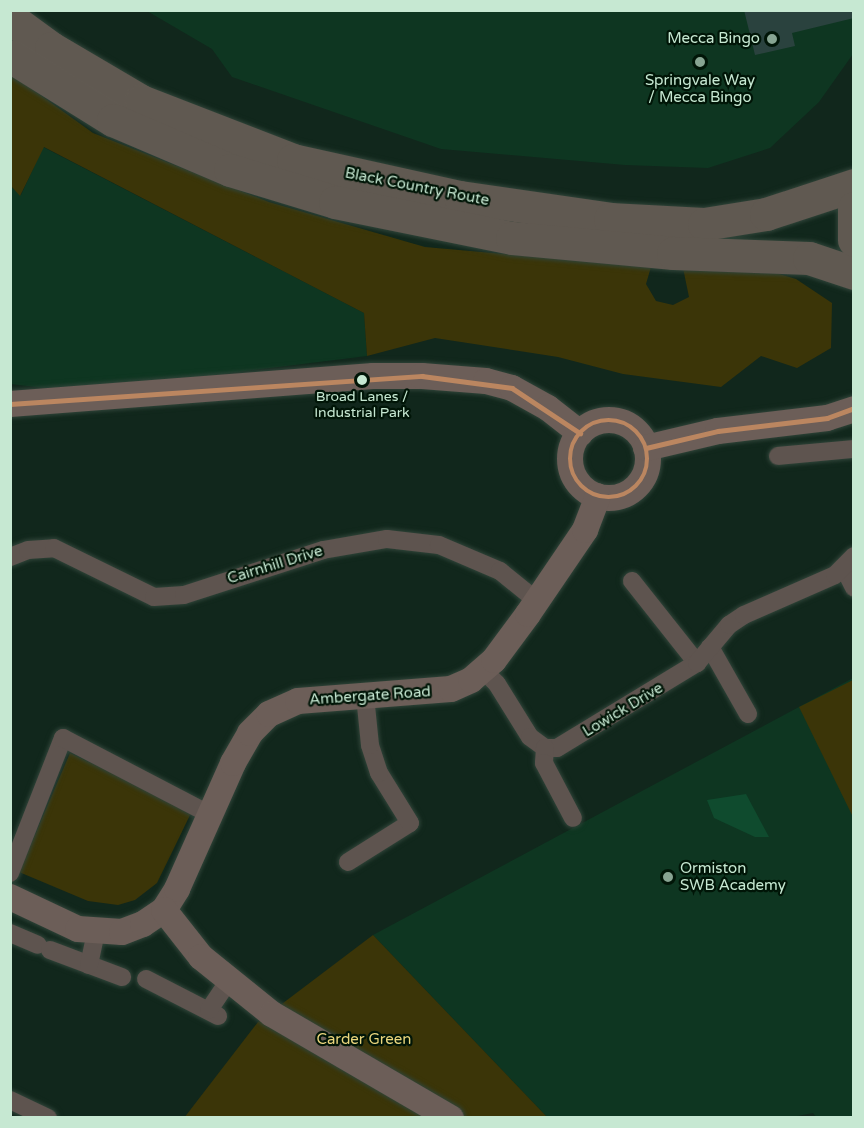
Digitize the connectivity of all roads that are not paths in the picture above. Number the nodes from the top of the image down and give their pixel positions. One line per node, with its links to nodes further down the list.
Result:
1 (10, 18): 3 (highway, Black Country Route)
2 (10, 56): 6 (highway, Black Country Route)
3 (854, 185)
4 (854, 208): 5 (highway)
5 (854, 240)
6 (854, 273)
7 (10, 404): 9 (street)
8 (853, 408): 10 (street)
9 (580, 433): 10 (street); 13 (street)
10 (646, 448): 13 (street)
11 (854, 449): 12 (street)
12 (778, 456)
13 (598, 496): 18 (street, Ambergate Road)
14 (10, 557): 18 (street, Cairnhill Drive)
15 (849, 562): 17 (street, Lowick Drive); 19 (street, Lowick Drive)
16 (632, 581): 20 (street)
17 (854, 588)
18 (537, 601): 21 (street, Ambergate Road)
19 (710, 647): 20 (street, Lowick Drive); 23 (street)
20 (697, 663): 24 (street, Lowick Drive)
21 (484, 671): 22 (street, Ambergate Road); 24 (street)
22 (366, 696): 25 (street, Ambergate Road); 27 (street)
23 (748, 714)
24 (545, 748): 26 (street)
25 (211, 814): 28 (street); 30 (street, Ambergate Road)
26 (573, 818)
27 (348, 862)
28 (10, 873)
29 (12, 902): 31 (street)
30 (164, 910): 31 (street); 36 (street)
31 (96, 932): 33 (street)
32 (10, 933): 33 (street)
33 (89, 965): 34 (street)
34 (122, 977)
35 (147, 979): 36 (street)
36 (228, 982): 39 (street)
37 (10, 1100): 38 (street)
38 (48, 1118)
39 (451, 1118)

